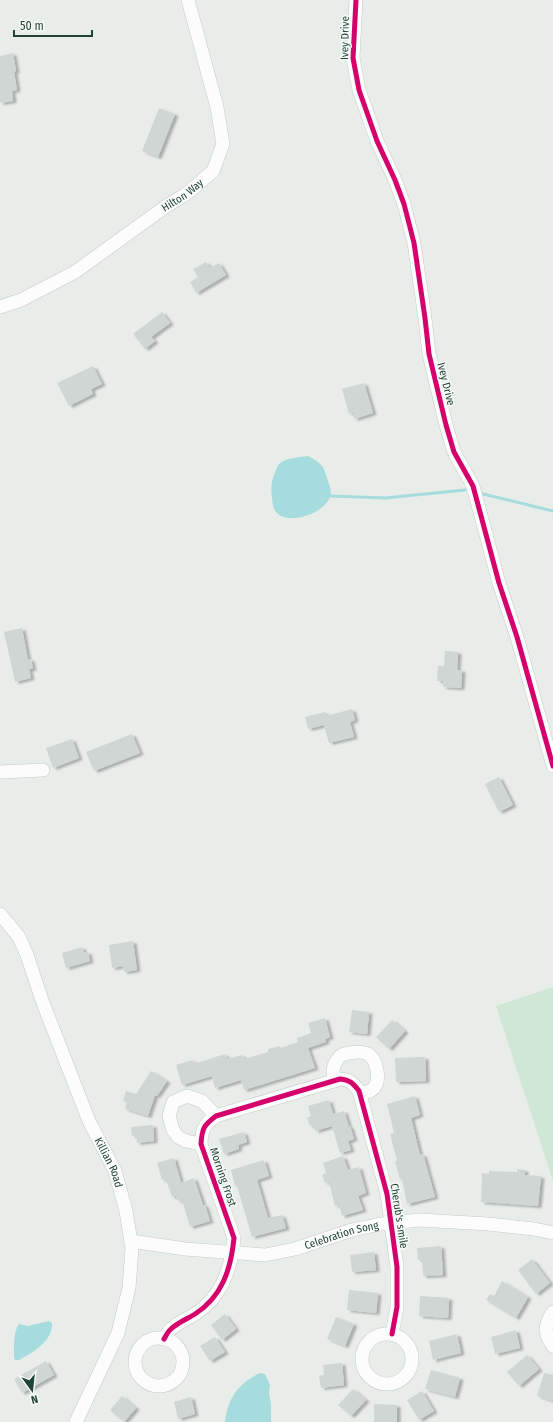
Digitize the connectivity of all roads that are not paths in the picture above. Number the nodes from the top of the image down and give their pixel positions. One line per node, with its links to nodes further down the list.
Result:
1 (188, 0): 3 (street, Hilton Way)
2 (356, 0): 4 (street, Ivey Drive)
3 (0, 307)
4 (553, 766)
5 (43, 770): 6 (street)
6 (0, 772)
7 (0, 914): 14 (street, Killian Road)
8 (335, 1081): 9 (street, Cherub's smile); 9 (street); 10 (street)
9 (360, 1093): 12 (street, Cherub's smile)
10 (216, 1116): 11 (street, Morning Frost); 11 (street)
11 (202, 1144): 15 (street, Morning Frost)
12 (390, 1223): 13 (street, Celebration Song); 15 (street, Celebration Song); 17 (street, Cherub's smile)
13 (553, 1234)
14 (131, 1241): 15 (street, Celebration Song); 20 (street, Killian Road)
15 (232, 1253): 18 (street, Morning Frost)
16 (553, 1312): 19 (street)
17 (392, 1334)
18 (164, 1339)
19 (553, 1346)
20 (76, 1422)

